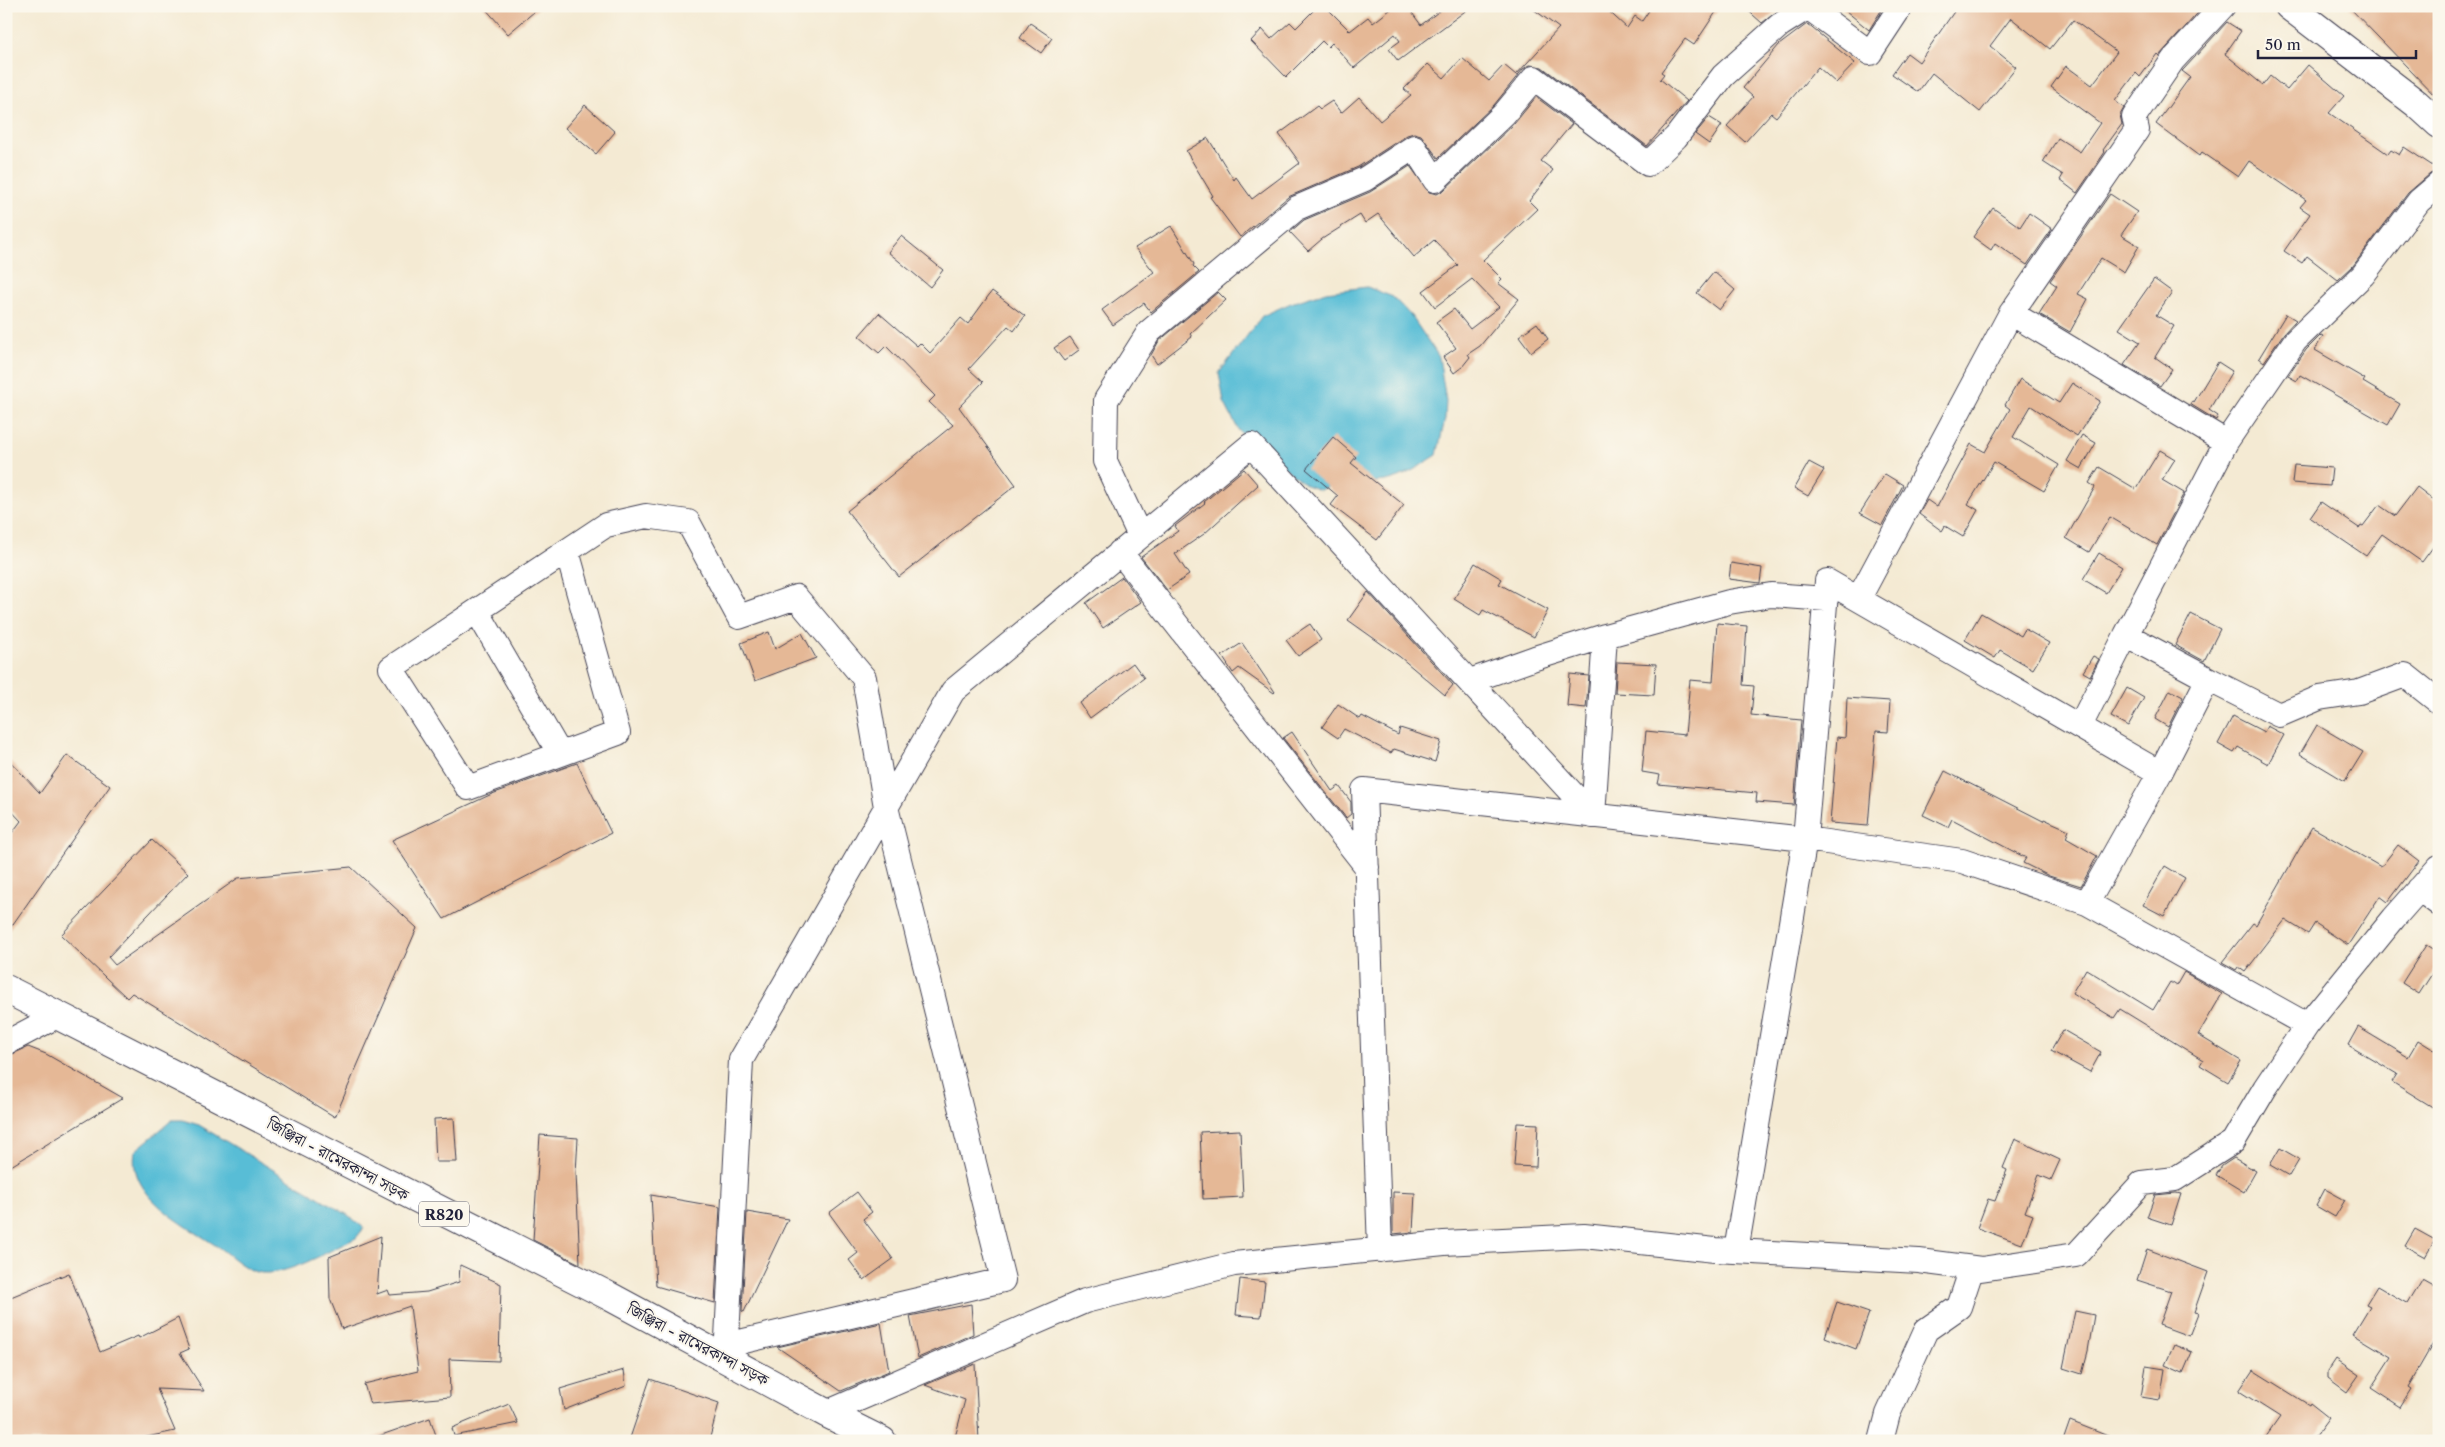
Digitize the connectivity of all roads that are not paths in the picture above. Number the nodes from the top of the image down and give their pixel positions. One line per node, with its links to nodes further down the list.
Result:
1 (1901, 6): 8 (street)
2 (2223, 6): 6 (street)
3 (2289, 6): 4 (main road)
4 (2439, 124)
5 (2439, 184): 7 (street)
6 (2010, 313): 7 (street); 11 (street)
7 (2226, 442): 14 (street)
8 (1140, 536): 10 (street); 17 (street)
9 (567, 551): 13 (street); 20 (street); 22 (street)
10 (1120, 552): 22 (street); 26 (street)
11 (1859, 598): 12 (street); 19 (street)
12 (1826, 600): 15 (street); 24 (street)
13 (477, 610): 20 (street); 20 (street)
14 (2126, 634): 16 (street); 19 (street)
15 (1606, 636): 17 (street); 23 (street)
16 (2208, 679): 18 (street); 21 (street)
17 (1470, 681): 23 (street)
18 (2439, 702)
19 (2080, 726): 21 (street)
20 (560, 754)
21 (2160, 773): 28 (street)
22 (886, 807): 37 (street); 37 (street)
23 (1593, 816): 24 (street); 26 (street)
24 (1806, 839): 28 (street); 35 (street)
25 (2439, 866): 27 (street)
26 (1366, 868): 34 (street)
27 (2419, 889): 29 (street); 32 (street)
28 (2087, 903): 32 (street)
29 (2439, 904)
30 (6, 989): 31 (main road, জিঞ্জিরা - রামেরকান্দা সড়ক / R820)
31 (57, 1016): 33 (street); 37 (main road, জিঞ্জিরা - রামেরকান্দা সড়ক / R820)
32 (2307, 1025): 36 (street)
33 (6, 1043)
34 (1380, 1250): 35 (street); 38 (street)
35 (1736, 1251): 36 (street)
36 (1972, 1268): 40 (street)
37 (726, 1351): 38 (main road, জিঞ্জিরা - রামেরকান্দা সড়ক / R820)
38 (826, 1413): 39 (main road, জিঞ্জিরা - রামেরকান্দা সড়ক / R820)
39 (882, 1441)
40 (1881, 1441)

